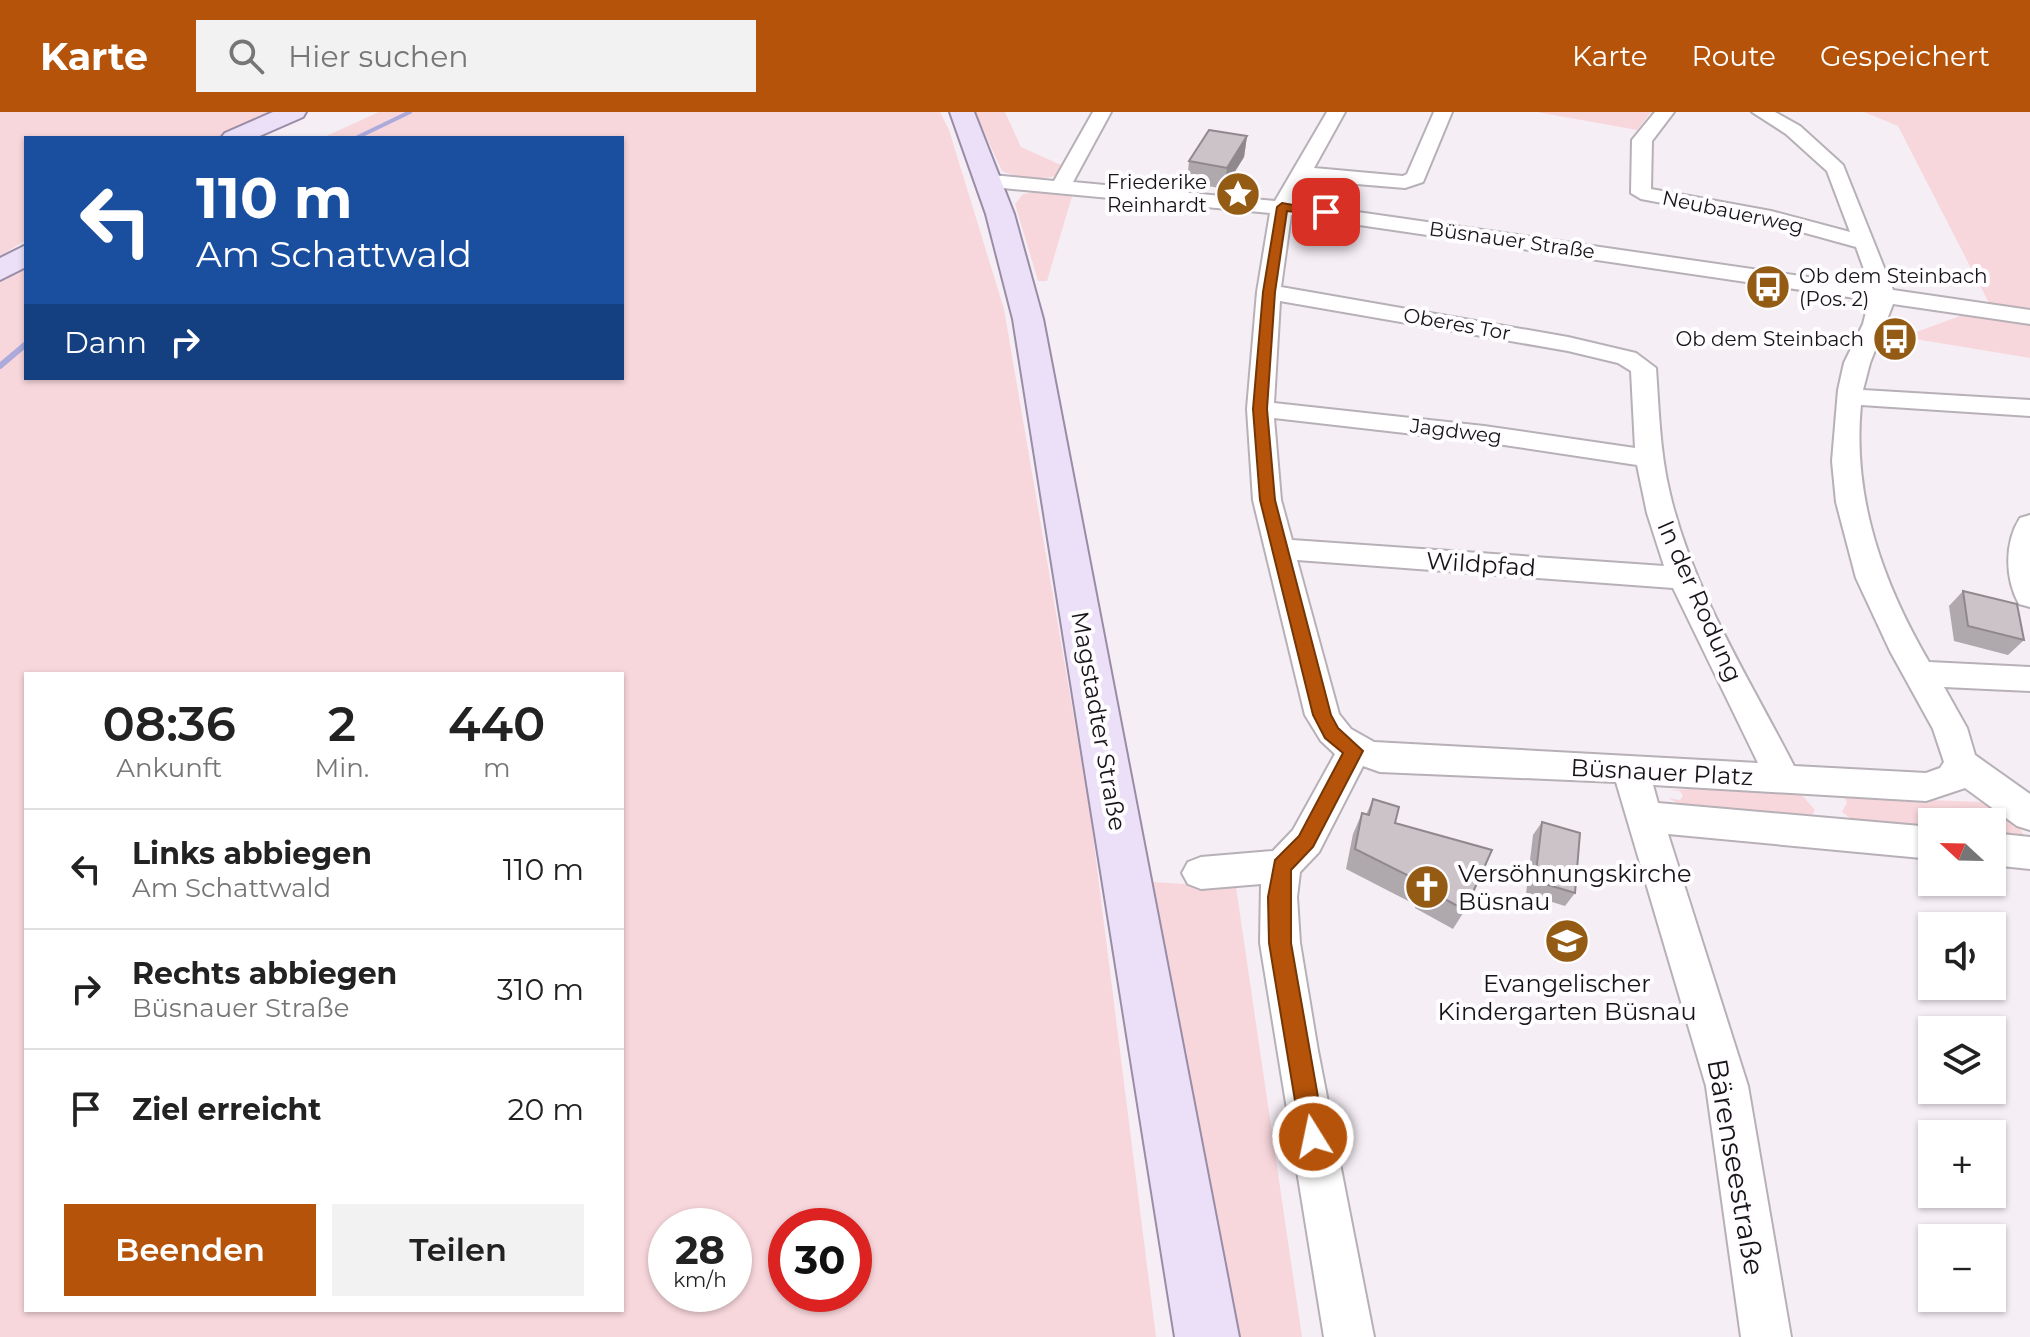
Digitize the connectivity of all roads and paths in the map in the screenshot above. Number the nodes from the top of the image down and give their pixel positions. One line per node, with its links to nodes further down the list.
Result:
1 (294, 112): 8 (main road)
2 (962, 112): 10 (main road, Magstadter Straße)
3 (1102, 112): 12 (street)
4 (1336, 112): 9 (street)
5 (1443, 112): 9 (street)
6 (1665, 112): 15 (street, Neubauerweg)
7 (1761, 112): 15 (street)
8 (239, 136)
9 (1299, 173): 13 (street)
10 (992, 181): 11 (street, Büsnauer Straße); 14 (main road, Magstadter Straße)
11 (1032, 183): 12 (street, Büsnauer Straße); 14 (main road)
12 (1061, 186): 13 (street, Büsnauer Straße)
13 (1282, 207): 18 (street); 19 (street, Büsnauer Straße)
14 (1001, 213): 43 (main road, Magstadter Straße)
15 (1866, 243): 19 (street)
16 (24, 255): 17 (main road)
17 (0, 271)
18 (1269, 292): 21 (street, Oberes Tor); 24 (street)
19 (1883, 295): 20 (street, Büsnauer Straße); 22 (street)
20 (2030, 317)
21 (1643, 368): 25 (street, In der Rodung)
22 (1850, 395): 23 (street); 30 (street)
23 (2030, 408)
24 (1260, 409): 25 (street, Jagdweg); 27 (street)
25 (1651, 459): 28 (street, In der Rodung)
26 (2030, 525): 29 (street)
27 (1279, 549): 28 (street, Wildpfad); 32 (street)
28 (1684, 578): 35 (street, In der Rodung)
29 (2030, 596)
30 (1919, 674): 31 (street); 33 (street)
31 (2030, 679)
32 (1354, 751): 34 (street, Büsnauer Platz); 41 (street)
33 (1962, 763): 35 (street, Büsnauer Platz); 36 (street)
34 (1630, 769): 35 (street, Büsnauer Platz); 37 (street, Bärenseestraße)
35 (1783, 778)
36 (2030, 815)
37 (1645, 817): 38 (street, Büsnauer Platz); 45 (street, Bärenseestraße)
38 (1918, 842)
39 (2006, 850): 40 (street)
40 (2030, 853)
41 (1282, 866): 42 (street); 44 (street)
42 (1201, 873)
43 (1207, 1337)
44 (1349, 1337)
45 (1766, 1337)

